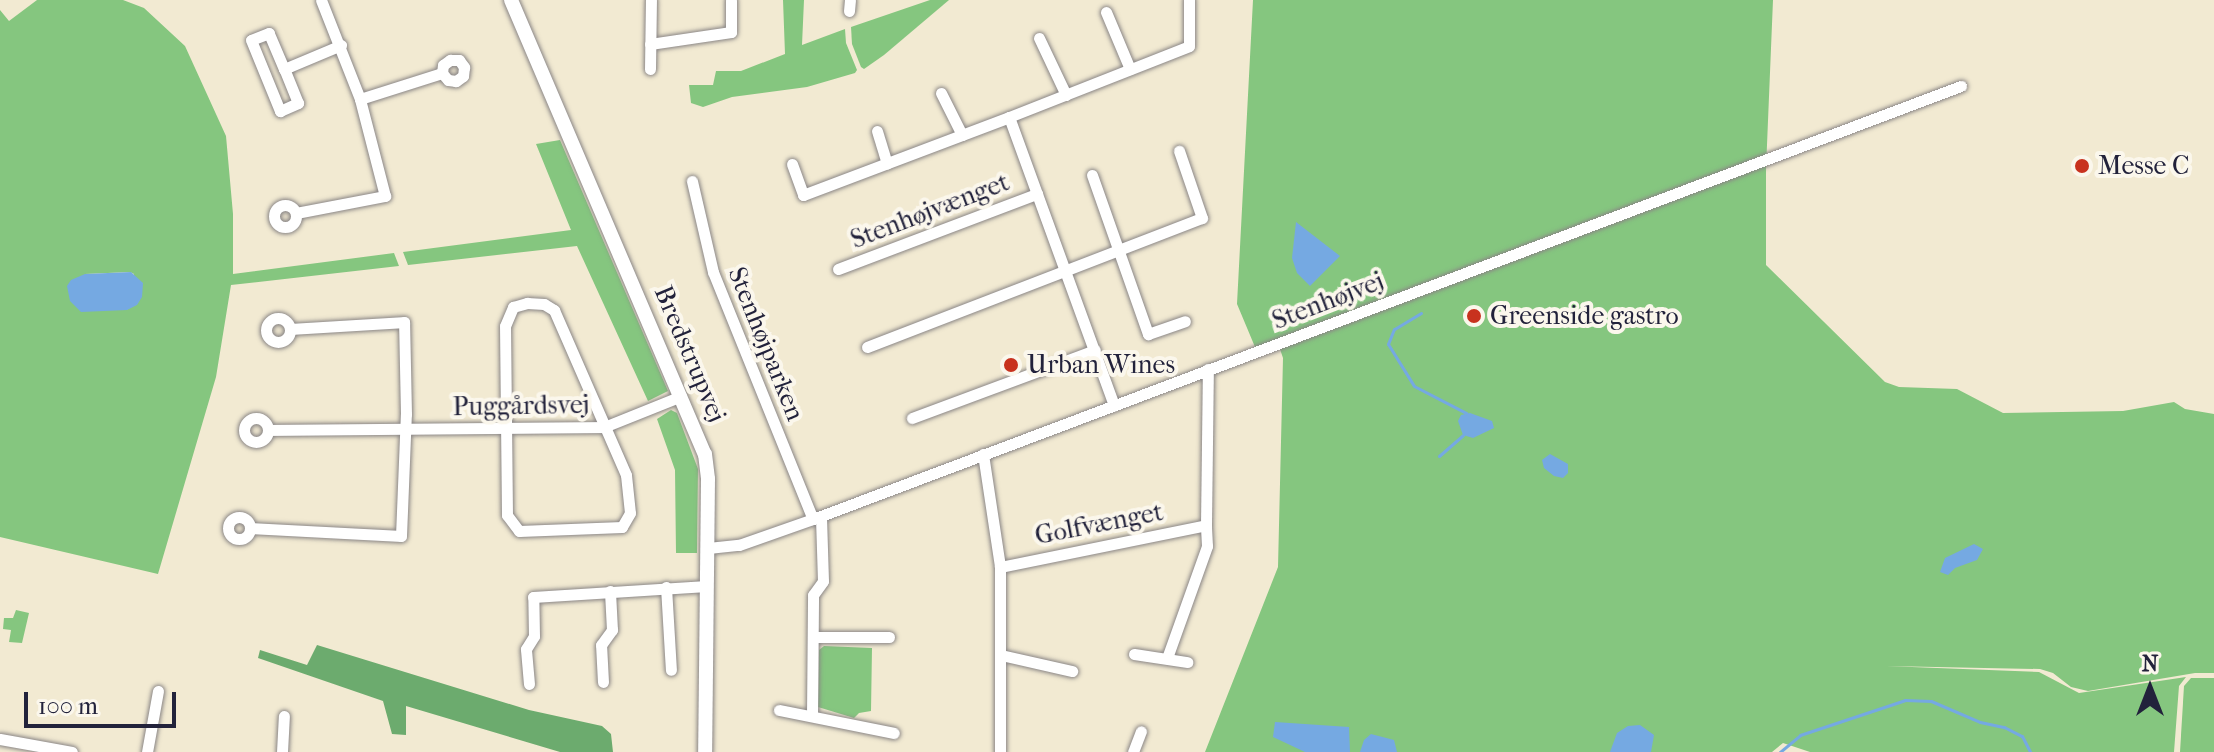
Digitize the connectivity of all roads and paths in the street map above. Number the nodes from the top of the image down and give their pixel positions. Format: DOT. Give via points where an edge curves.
graph roads {
  1 [pos="321,0"];
  2 [pos="511,0"];
  3 [pos="651,0"];
  4 [pos="731,0"];
  5 [pos="1189,0"];
  6 [pos="1106,12"];
  7 [pos="1039,38"];
  8 [pos="650,44"];
  9 [pos="341,45"];
  10 [pos="284,69"];
  11 [pos="650,69"];
  12 [pos="1130,69"];
  13 [pos="442,73"];
  14 [pos="1961,86"];
  15 [pos="941,93"];
  16 [pos="1066,95"];
  17 [pos="360,99"];
  18 [pos="1009,117"];
  19 [pos="877,131"];
  20 [pos="962,135"];
  21 [pos="1179,151"];
  22 [pos="792,164"];
  23 [pos="887,164"];
  24 [pos="1092,175"];
  25 [pos="692,181"];
  26 [pos="1037,194"];
  27 [pos="296,213"];
  28 [pos="1120,251"];
  29 [pos="838,269"];
  30 [pos="1066,273"];
  31 [pos="1185,321"];
  32 [pos="291,329"];
  33 [pos="867,347"];
  34 [pos="1095,350"];
  35 [pos="1208,369"];
  36 [pos="681,396"];
  37 [pos="1114,406"];
  38 [pos="912,418"];
  39 [pos="604,427"];
  40 [pos="506,429"];
  41 [pos="269,430"];
  42 [pos="404,430"];
  43 [pos="983,454"];
  44 [pos="817,518"];
  45 [pos="1206,525"];
  46 [pos="250,528"];
  47 [pos="708,548"];
  48 [pos="1000,567"];
  49 [pos="707,586"];
  50 [pos="666,587"];
  51 [pos="610,591"];
  52 [pos="813,637"];
  53 [pos="889,637"];
  54 [pos="1134,654"];
  55 [pos="1001,655"];
  56 [pos="1167,658"];
  57 [pos="1187,662"];
  58 [pos="671,670"];
  59 [pos="1072,671"];
  60 [pos="603,682"];
  61 [pos="529,684"];
  62 [pos="158,691"];
  63 [pos="779,710"];
  64 [pos="284,716"];
  65 [pos="812,716"];
  66 [pos="1141,731"];
  67 [pos="894,733"];
  68 [pos="0,739"];
  69 [pos="72,752"];
  70 [pos="147,752"];
  71 [pos="282,752"];
  72 [pos="705,752"];
  73 [pos="1000,752"];
  74 [pos="1133,752"];
  1 -- 9 [label="street"];
  2 -- 36 [label="street, Bredstrupvej"];
  3 -- 8 [label="street"];
  4 -- 8 [label="street" via="731,32"];
  5 -- 12 [label="street" via="1189,46"];
  6 -- 12 [label="street"];
  7 -- 16 [label="street"];
  8 -- 11 [label="street"];
  9 -- 10 [label="street"];
  9 -- 17 [label="street"];
  10 -- 10 [label="street" via="298,103 280,111 251,40 269,33"];
  12 -- 16 [label="street"];
  13 -- 17 [label="street"];
  14 -- 35 [label="street, Stenhøjvej"];
  15 -- 20 [label="street"];
  16 -- 18 [label="street"];
  17 -- 27 [label="street" via="385,196"];
  18 -- 20 [label="street"];
  18 -- 26 [label="street, Stenhøjvænget"];
  19 -- 23 [label="street"];
  20 -- 23 [label="street"];
  21 -- 28 [label="street" via="1202,218"];
  22 -- 23 [label="street" via="803,195"];
  24 -- 28 [label="street"];
  25 -- 44 [label="street, Stenhøjparken" via="713,272"];
  26 -- 29 [label="street, Stenhøjvænget"];
  26 -- 30 [label="street, Stenhøjvænget"];
  28 -- 30 [label="street"];
  28 -- 31 [label="street" via="1148,334"];
  30 -- 33 [label="street"];
  30 -- 34 [label="street, Stenhøjvænget"];
  32 -- 42 [label="street" via="404,322"];
  34 -- 37 [label="street, Stenhøjvænget"];
  34 -- 38 [label="street"];
  35 -- 37 [label="street, Stenhøjvej"];
  35 -- 45 [label="street"];
  36 -- 39 [label="street, Puggårdsvej"];
  36 -- 47 [label="street, Bredstrupvej" via="705,454"];
  37 -- 43 [label="street, Stenhøjvej"];
  39 -- 40 [label="street, Puggårdsvej"];
  39 -- 40 [label="street" via="554,310 527,303 508,313 505,326"];
  39 -- 40 [label="street" via="629,487 630,513 622,527 519,531 507,515"];
  40 -- 42 [label="street, Puggårdsvej"];
  41 -- 42 [label="street, Puggårdsvej"];
  42 -- 46 [label="street" via="401,536"];
  43 -- 44 [label="street, Stenhøjvej"];
  43 -- 48 [label="street, Golfvænget"];
  44 -- 47 [label="street, Stenhøjvej" via="739,545"];
  44 -- 52 [label="street" via="823,581 813,595"];
  45 -- 48 [label="street, Golfvænget"];
  45 -- 56 [label="street" via="1207,546"];
  47 -- 49 [label="street, Bredstrupvej"];
  48 -- 55 [label="street, Golfvænget"];
  49 -- 50 [label="street"];
  49 -- 72 [label="street, Bredstrupvej"];
  50 -- 51 [label="street"];
  50 -- 58 [label="street"];
  51 -- 60 [label="street" via="612,630 601,645"];
  51 -- 61 [label="street" via="533,597 534,636 526,649"];
  52 -- 53 [label="street"];
  52 -- 65 [label="street"];
  54 -- 56 [label="street"];
  55 -- 59 [label="street"];
  55 -- 73 [label="street, Golfvænget"];
  56 -- 57 [label="street"];
  62 -- 70 [label="street"];
  63 -- 65 [label="street"];
  64 -- 71 [label="street"];
  65 -- 67 [label="street"];
  66 -- 74 [label="street"];
  68 -- 69 [label="street"];
}
